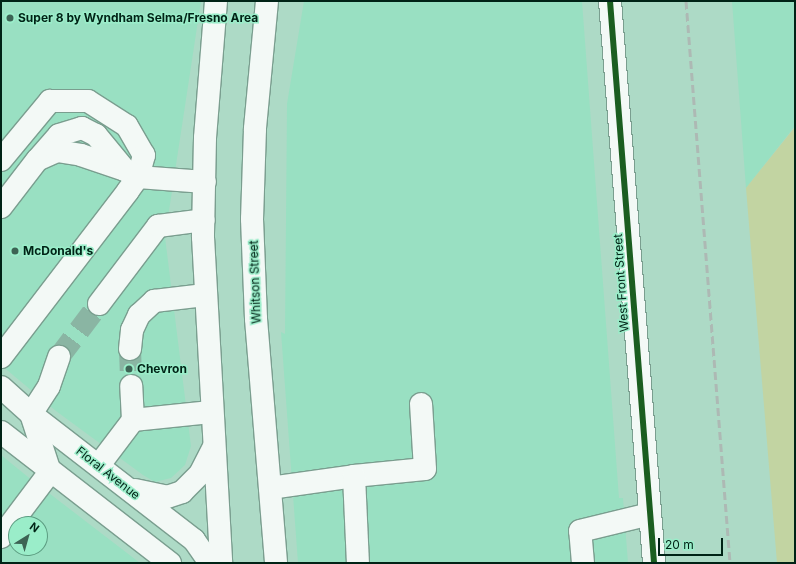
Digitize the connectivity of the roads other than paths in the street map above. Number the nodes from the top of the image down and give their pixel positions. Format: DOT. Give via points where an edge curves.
graph roads {
  1 [pos="216,1"];
  2 [pos="267,1"];
  3 [pos="610,1"];
  4 [pos="1,160"];
  5 [pos="132,174"];
  6 [pos="205,182"];
  7 [pos="1,207"];
  8 [pos="204,220"];
  9 [pos="205,295"];
  10 [pos="99,304"];
  11 [pos="130,349"];
  12 [pos="1,357"];
  13 [pos="59,357"];
  14 [pos="131,386"];
  15 [pos="1,387"];
  16 [pos="421,404"];
  17 [pos="212,412"];
  18 [pos="31,414"];
  19 [pos="133,420"];
  20 [pos="1,432"];
  21 [pos="214,445"];
  22 [pos="99,465"];
  23 [pos="50,472"];
  24 [pos="354,476"];
  25 [pos="126,487"];
  26 [pos="270,488"];
  27 [pos="650,514"];
  28 [pos="1,537"];
  29 [pos="170,563"];
  30 [pos="210,563"];
  31 [pos="221,563"];
  32 [pos="276,563"];
  33 [pos="358,563"];
  34 [pos="582,563"];
  35 [pos="654,563"];
  1 -- 6 [label="main road" via="205,138"];
  2 -- 26 [label="main road, Whitson Street" via="255,129 252,219 256,319"];
  3 -- 27 [label="main road, West Front Street"];
  4 -- 5 [label="main road" via="50,101 88,101 127,126 144,155"];
  5 -- 6 [label="main road"];
  5 -- 7 [label="main road" via="65,150 51,152 37,160"];
  5 -- 12 [label="main road"];
  6 -- 8 [label="main road"];
  8 -- 9 [label="main road"];
  8 -- 10 [label="main road" via="158,226"];
  9 -- 11 [label="main road" via="154,301 139,315 132,330"];
  9 -- 17 [label="main road"];
  13 -- 18 [label="main road" via="49,386"];
  14 -- 19 [label="main road"];
  15 -- 18 [label="main road, Floral Avenue"];
  16 -- 24 [label="main road" via="425,469"];
  17 -- 19 [label="main road"];
  17 -- 21 [label="main road"];
  18 -- 22 [label="main road, Floral Avenue"];
  18 -- 23 [label="main road"];
  19 -- 22 [label="main road"];
  20 -- 23 [label="main road"];
  21 -- 25 [label="main road" via="200,474 182,492 167,497 155,496"];
  21 -- 31 [label="main road"];
  22 -- 25 [label="main road, Floral Avenue"];
  23 -- 28 [label="main road"];
  23 -- 29 [label="main road"];
  24 -- 26 [label="main road"];
  24 -- 33 [label="main road"];
  25 -- 30 [label="main road, Floral Avenue" via="194,540"];
  26 -- 32 [label="main road, Whitson Street"];
  27 -- 34 [label="main road" via="580,531"];
  27 -- 35 [label="main road, West Front Street"];
}
